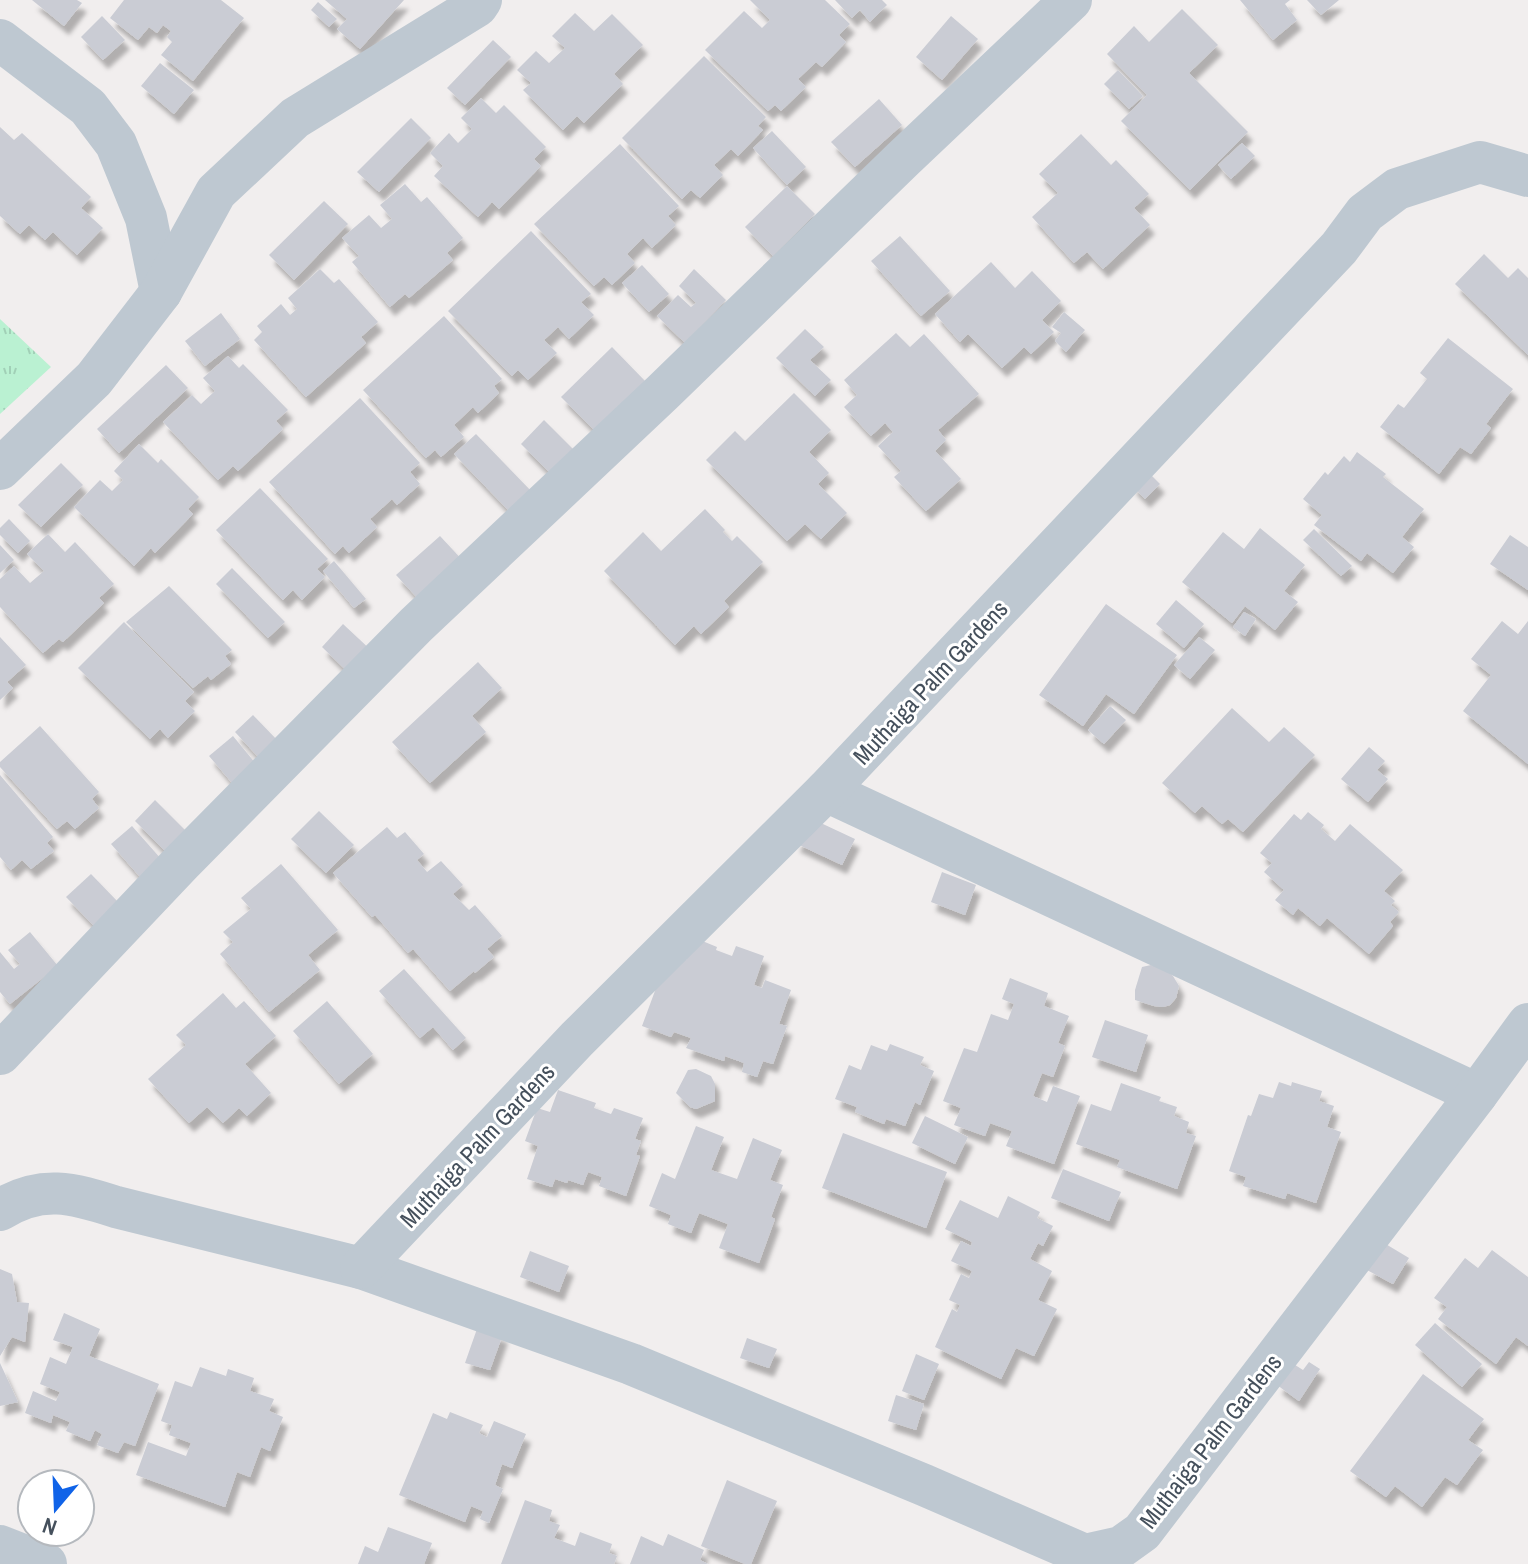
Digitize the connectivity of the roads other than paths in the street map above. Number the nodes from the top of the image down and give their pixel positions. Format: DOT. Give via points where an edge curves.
graph roads {
  1 [pos="481,0"];
  2 [pos="1071,0"];
  3 [pos="2,46"];
  4 [pos="1528,176"];
  5 [pos="161,292"];
  6 [pos="0,469"];
  7 [pos="826,791"];
  8 [pos="1528,1024"];
  9 [pos="0,1054"];
  10 [pos="1477,1094"];
  11 [pos="0,1210"];
  12 [pos="361,1268"];
  13 [pos="0,1546"];
  14 [pos="1113,1558"];
  15 [pos="46,1564"];
  1 -- 5 [label="street" via="295,118 216,192"];
  2 -- 9 [label="street" via="416,625"];
  3 -- 5 [label="street" via="88,107 116,144 146,218"];
  4 -- 7 [label="street, Muthaiga Palm Gardens" via="1480,162 1397,189 1365,213 1339,248"];
  5 -- 6 [label="street" via="94,379"];
  7 -- 10 [label="street"];
  7 -- 12 [label="street, Muthaiga Palm Gardens" via="577,1039"];
  8 -- 10 [label="street, Muthaiga Palm Gardens"];
  10 -- 14 [label="street, Muthaiga Palm Gardens" via="1142,1532"];
  11 -- 12 [label="street, Muthaiga Palm Gardens" via="41,1193 76,1194"];
  12 -- 14 [label="street, Muthaiga Palm Gardens" via="631,1364 1085,1555"];
  13 -- 15 [label="street"];
}
